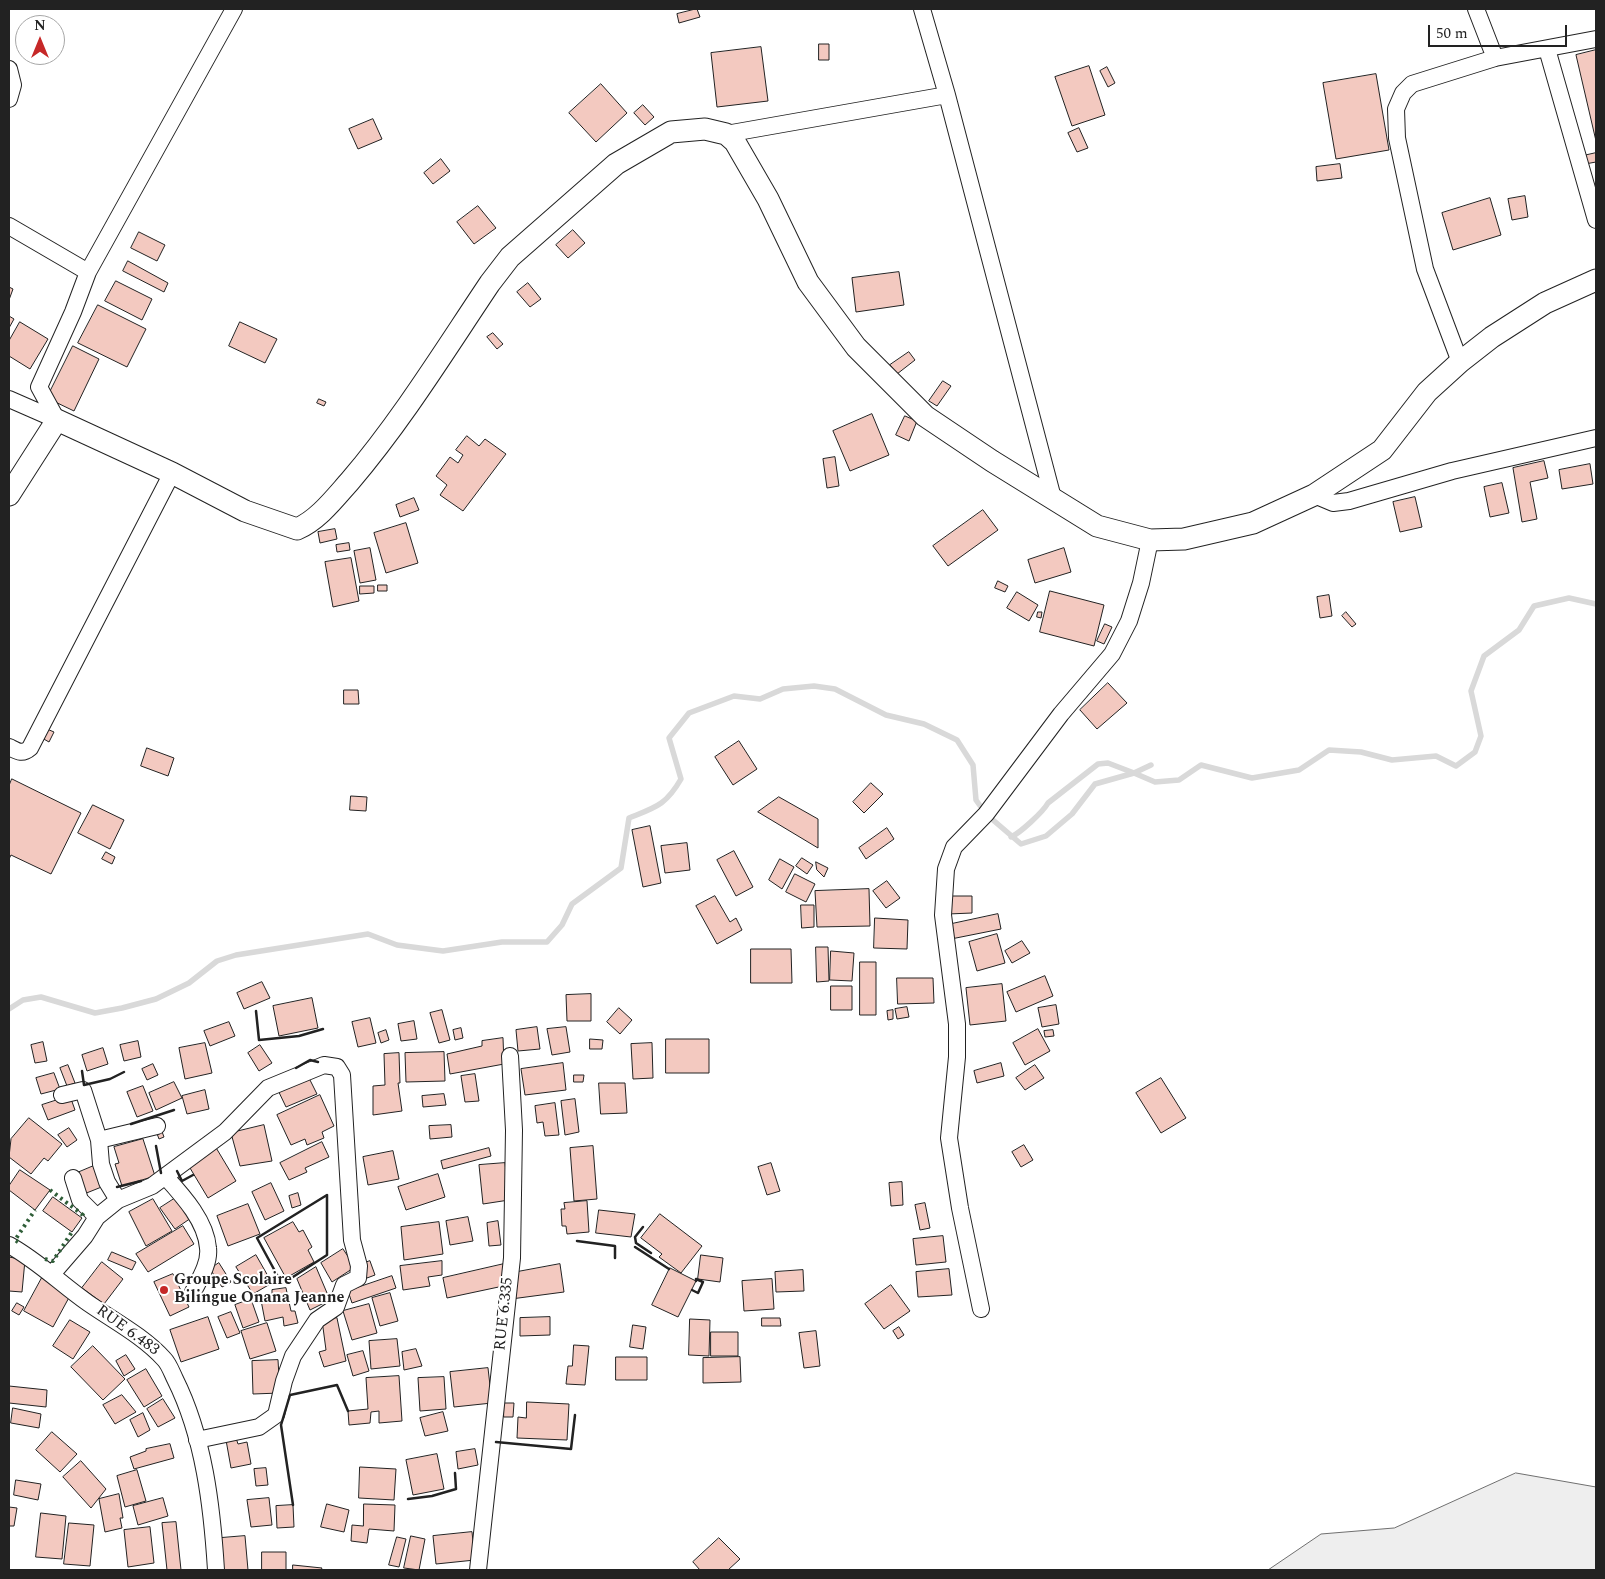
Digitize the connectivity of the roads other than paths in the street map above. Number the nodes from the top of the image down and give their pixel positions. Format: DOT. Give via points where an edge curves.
graph roads {
  1 [pos="234,9"];
  2 [pos="922,9"];
  3 [pos="1476,9"];
  4 [pos="1596,39"];
  5 [pos="1547,49"];
  6 [pos="1495,58"];
  7 [pos="9,69"];
  8 [pos="947,95"];
  9 [pos="9,99"];
  10 [pos="726,134"];
  11 [pos="1596,220"];
  12 [pos="9,226"];
  13 [pos="88,272"];
  14 [pos="1596,280"];
  15 [pos="1460,362"];
  16 [pos="9,399"];
  17 [pos="56,420"];
  18 [pos="1596,438"];
  19 [pos="172,473"];
  20 [pos="9,495"];
  21 [pos="1314,495"];
  22 [pos="1053,498"];
  23 [pos="1150,540"];
  24 [pos="9,746"];
  25 [pos="510,1056"];
  26 [pos="62,1095"];
  27 [pos="157,1126"];
  28 [pos="99,1140"];
  29 [pos="165,1176"];
  30 [pos="72,1178"];
  31 [pos="118,1200"];
  32 [pos="97,1217"];
  33 [pos="9,1245"];
  34 [pos="53,1273"];
  35 [pos="193,1292"];
  36 [pos="981,1309"];
  37 [pos="197,1440"];
  38 [pos="216,1570"];
  39 [pos="478,1570"];
  1 -- 13 [label="street"];
  2 -- 8 [label="street"];
  3 -- 6 [label="street"];
  4 -- 5 [label="street"];
  5 -- 6 [label="street"];
  5 -- 11 [label="street"];
  6 -- 15 [label="street" via="1412,84 1396,108 1397,138 1425,269"];
  7 -- 9 [label="street" via="13,86"];
  8 -- 10 [label="street"];
  8 -- 22 [label="street"];
  10 -- 19 [label="street" via="705,129 671,132 616,164 510,258 371,456 334,500 308,524 296,529 245,511"];
  10 -- 22 [label="street" via="735,142 768,199 808,282 856,348 925,416"];
  12 -- 13 [label="street"];
  13 -- 17 [label="street" via="39,387"];
  14 -- 15 [label="street" via="1545,303"];
  15 -- 21 [label="street" via="1428,392 1382,450"];
  16 -- 17 [label="street"];
  17 -- 19 [label="street"];
  17 -- 20 [label="street"];
  18 -- 21 [label="street" via="1452,471 1348,501 1333,503"];
  19 -- 24 [label="street" via="30,748 19,752"];
  21 -- 23 [label="street" via="1244,525 1184,540"];
  22 -- 23 [label="street" via="1097,526"];
  23 -- 36 [label="street" via="1129,621 1112,654 1061,714 986,814 954,847 946,869 942,915 957,1024 949,1138"];
  25 -- 39 [label="street, RUE 6.335" via="514,1130 512,1258"];
  26 -- 28 [label="street" via="83,1090"];
  27 -- 28 [label="street"];
  28 -- 31 [label="street" via="101,1164"];
  29 -- 31 [label="street" via="152,1186"];
  29 -- 35 [label="street" via="192,1208 204,1231 208,1248 206,1262"];
  29 -- 37 [label="street" via="225,1132 268,1088 324,1065 337,1068 342,1075 352,1240 359,1266 358,1278 344,1285 336,1307 317,1320 293,1356 276,1415 259,1427"];
  30 -- 32 [label="street" via="80,1200"];
  31 -- 32 [label="street"];
  32 -- 34 [label="street"];
  33 -- 34 [label="street, RUE 6.483"];
  34 -- 37 [label="street, RUE 6.483" via="166,1360 188,1406"];
  37 -- 38 [label="street, RUE 6.483" via="211,1513"];
}
